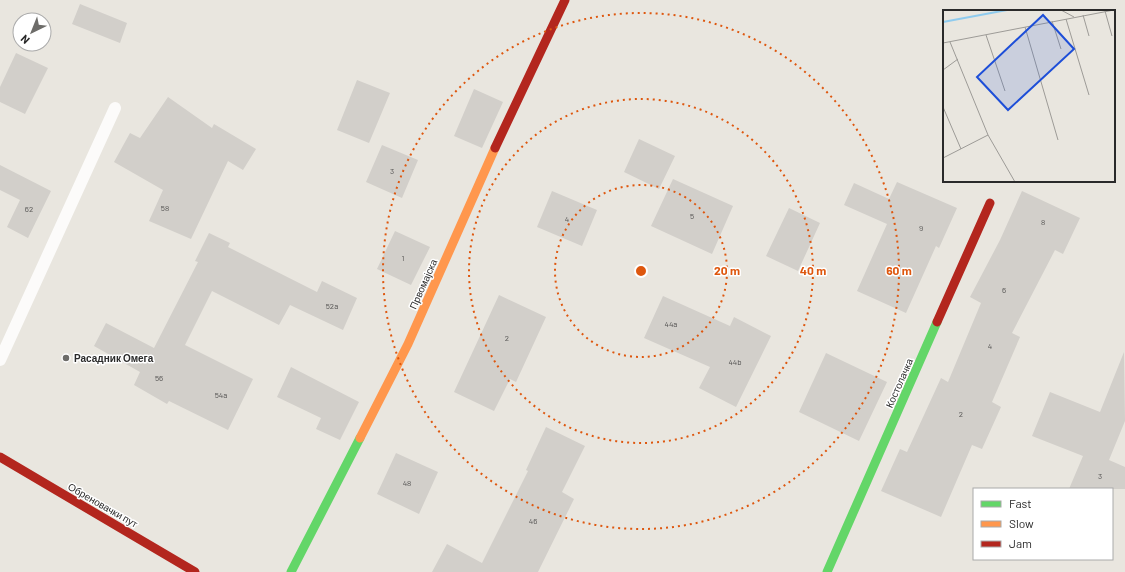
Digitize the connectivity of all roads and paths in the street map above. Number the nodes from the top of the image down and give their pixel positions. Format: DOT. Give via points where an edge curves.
graph roads {
  1 [pos="565,0"];
  2 [pos="115,108"];
  3 [pos="990,203"];
  4 [pos="0,360"];
  5 [pos="0,457"];
  6 [pos="195,572"];
  7 [pos="291,572"];
  8 [pos="827,572"];
  1 -- 7 [label="street, Првомајска" via="408,344"];
  2 -- 4 [label="lane"];
  3 -- 8 [label="street, Костолачка"];
  5 -- 6 [label="street, Обреновачки пут"];
}
